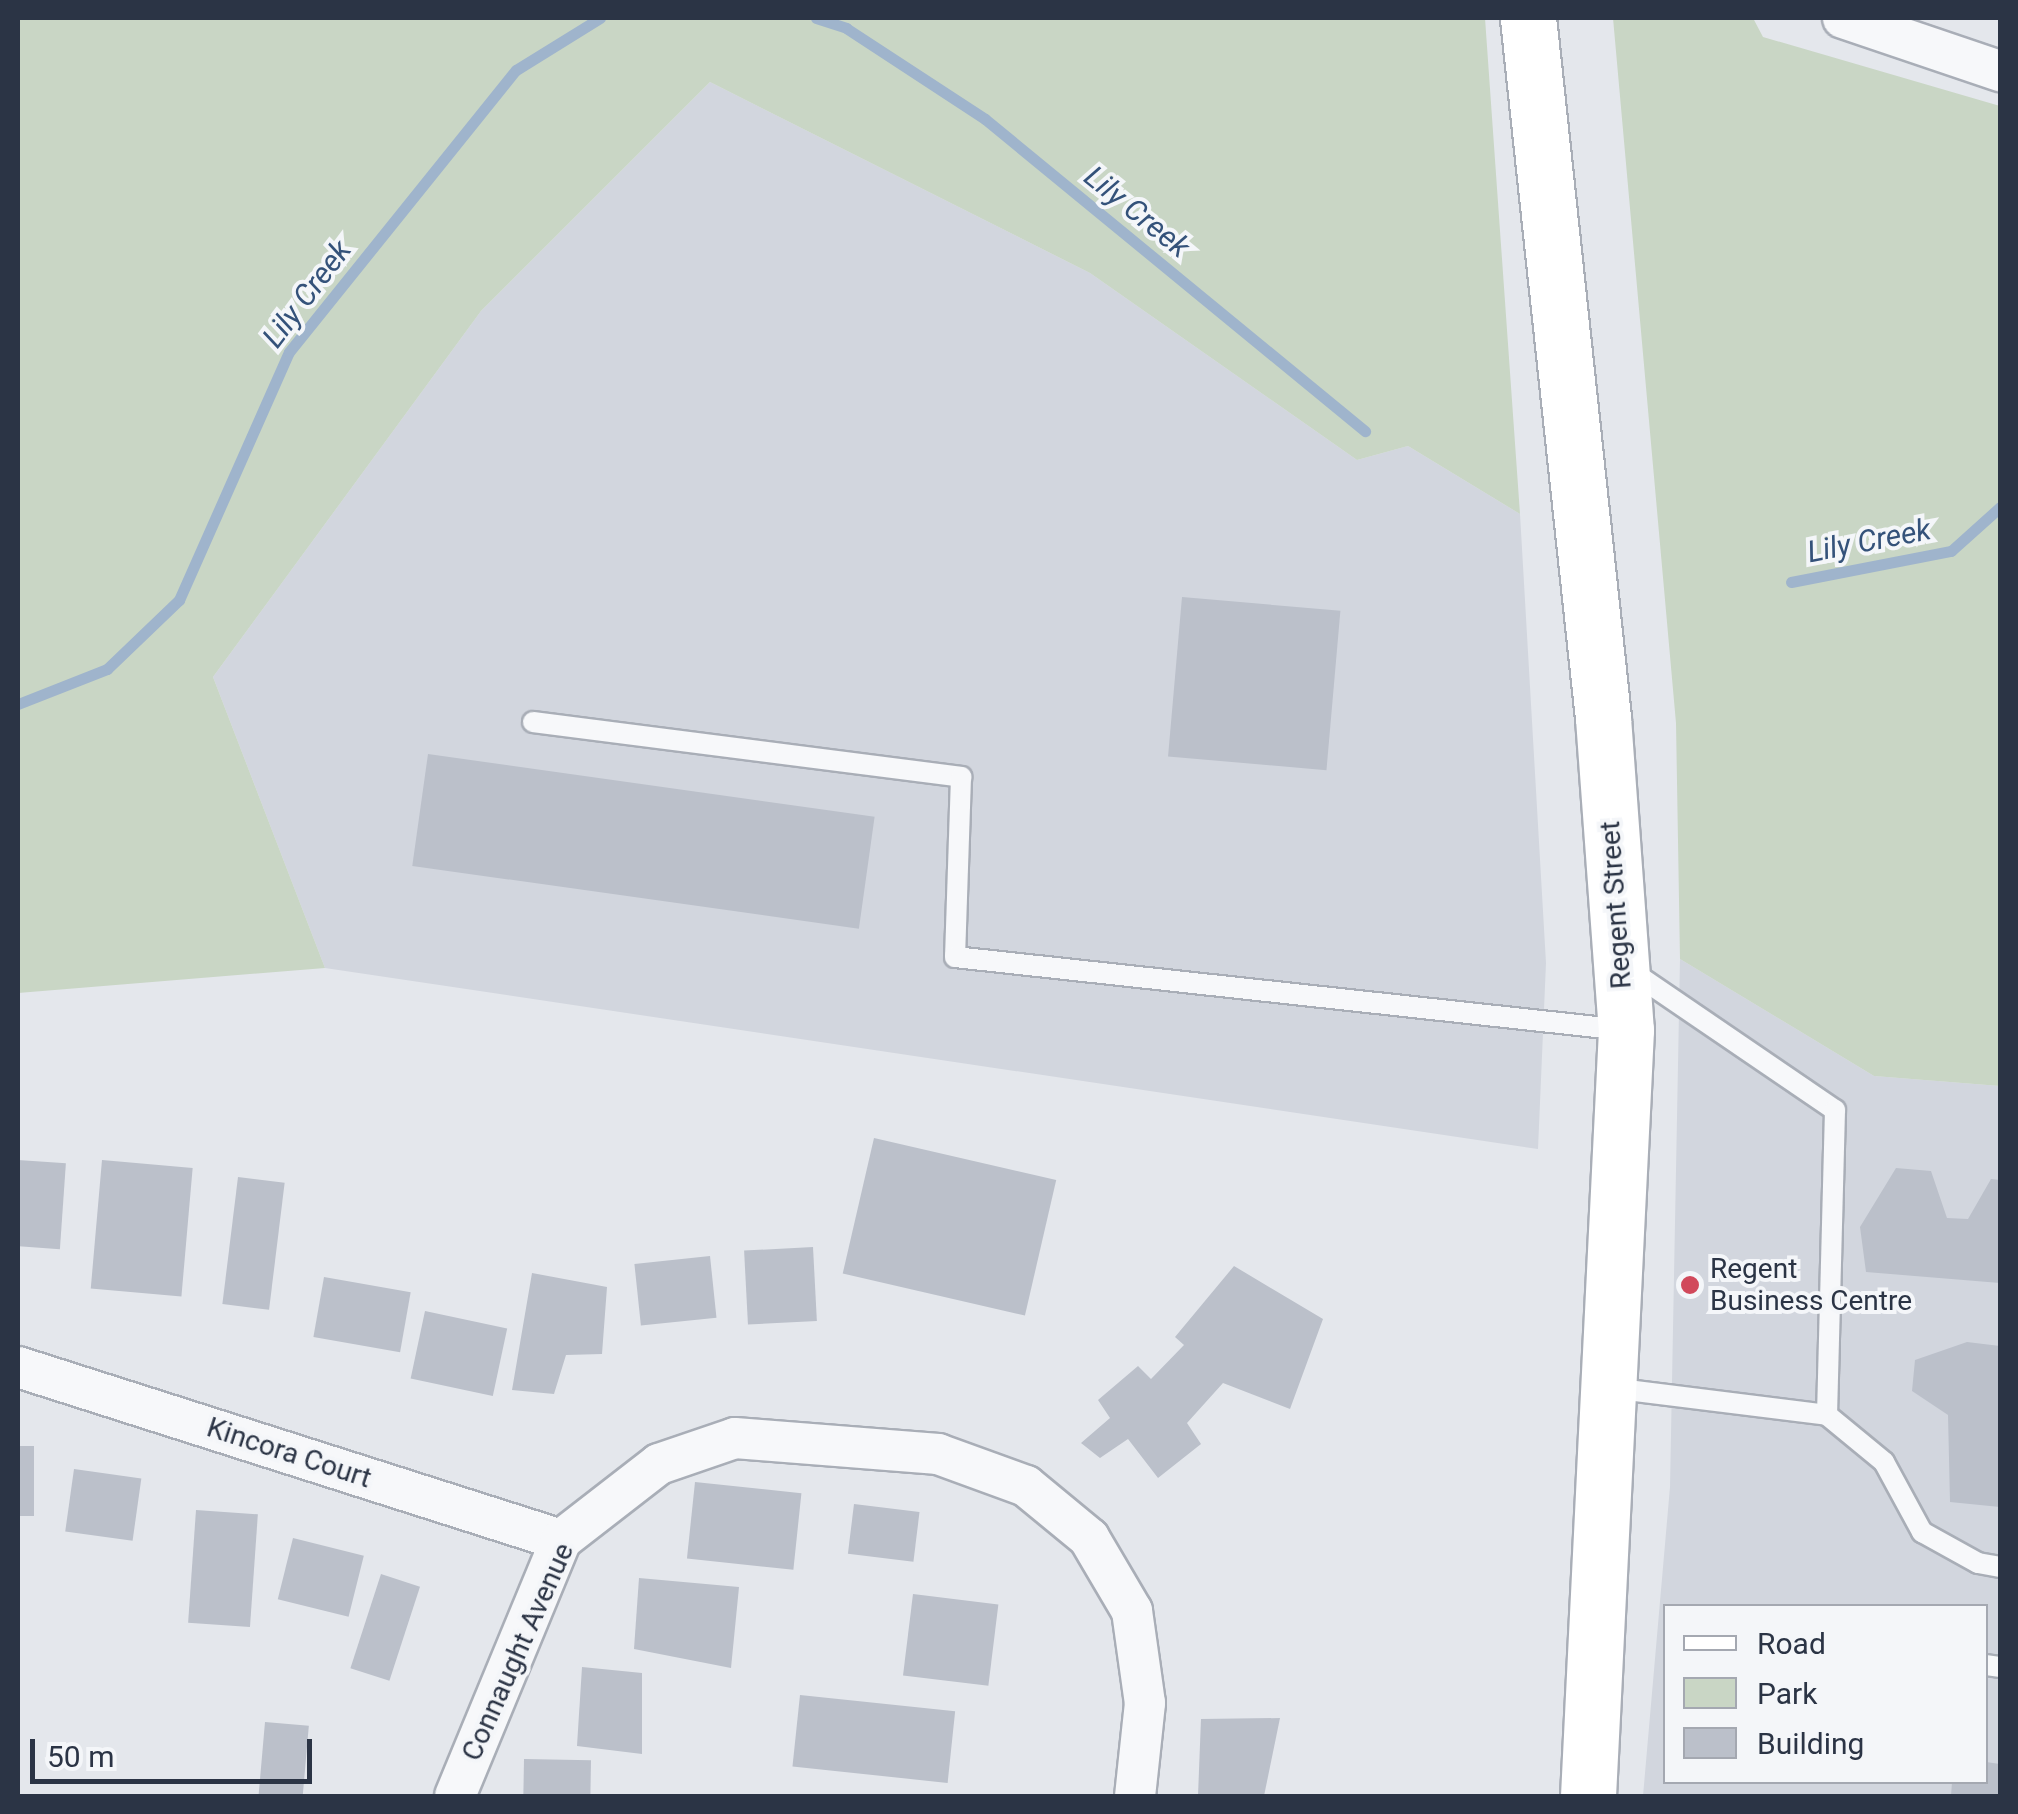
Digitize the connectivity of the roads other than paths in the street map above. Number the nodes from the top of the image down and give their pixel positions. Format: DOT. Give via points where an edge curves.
graph roads {
  1 [pos="1528,18"];
  2 [pos="1843,18"];
  3 [pos="2000,71"];
  4 [pos="532,722"];
  5 [pos="1620,964"];
  6 [pos="1626,1030"];
  7 [pos="18,1367"];
  8 [pos="1605,1387"];
  9 [pos="1827,1416"];
  10 [pos="561,1540"];
  11 [pos="2000,1566"];
  12 [pos="455,1796"];
  13 [pos="1135,1796"];
  14 [pos="1588,1796"];
  1 -- 5 [label="main road, Regent Street" via="1602,718"];
  2 -- 3 [label="street"];
  4 -- 6 [label="lane" via="961,777 955,957"];
  5 -- 6 [label="main road, Regent Street"];
  5 -- 9 [label="lane" via="1836,1110"];
  6 -- 8 [label="main road, Regent Street"];
  7 -- 10 [label="street, Kincora Court"];
  8 -- 9 [label="lane"];
  8 -- 14 [label="main road, Regent Street"];
  9 -- 11 [label="lane" via="1884,1462 1922,1532 1978,1563"];
  10 -- 12 [label="street, Connaught Avenue"];
  10 -- 13 [label="street, Connaught Avenue" via="659,1464 735,1438 938,1454 1026,1486 1089,1538 1132,1611 1145,1703"];
}
